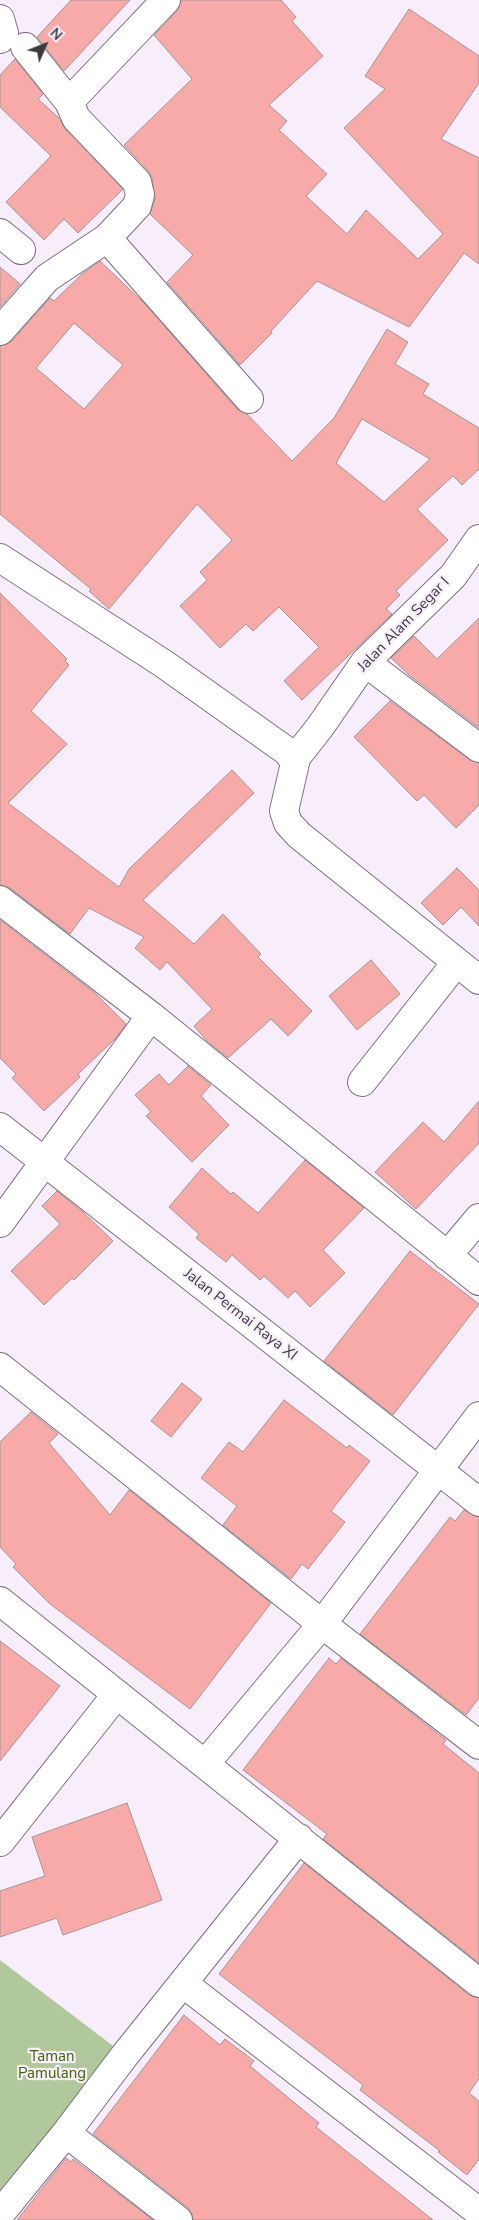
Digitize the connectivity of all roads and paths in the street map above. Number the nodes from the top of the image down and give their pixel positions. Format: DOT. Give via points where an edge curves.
graph roads {
  1 [pos="166,0"];
  2 [pos="0,19"];
  3 [pos="13,43"];
  4 [pos="69,102"];
  5 [pos="0,233"];
  6 [pos="107,238"];
  7 [pos="21,250"];
  8 [pos="0,331"];
  9 [pos="249,400"];
  10 [pos="479,539"];
  11 [pos="0,558"];
  12 [pos="365,662"];
  13 [pos="479,748"];
  14 [pos="294,760"];
  15 [pos="0,900"];
  16 [pos="456,963"];
  17 [pos="479,980"];
  18 [pos="151,1016"];
  19 [pos="362,1082"];
  20 [pos="0,1127"];
  21 [pos="45,1163"];
  22 [pos="479,1218"];
  23 [pos="0,1223"];
  24 [pos="447,1256"];
  25 [pos="479,1281"];
  26 [pos="0,1367"];
  27 [pos="479,1416"];
  28 [pos="438,1470"];
  29 [pos="479,1502"];
  30 [pos="0,1602"];
  31 [pos="322,1624"];
  32 [pos="117,1694"];
  33 [pos="479,1745"];
  34 [pos="206,1764"];
  35 [pos="299,1838"];
  36 [pos="1,1840"];
  37 [pos="479,1983"];
  38 [pos="184,1984"];
  39 [pos="66,2133"];
  40 [pos="479,2212"];
  41 [pos="0,2214"];
  42 [pos="178,2220"];
  1 -- 4 [label="street"];
  2 -- 3 [label="street" via="4,33"];
  3 -- 4 [label="street"];
  4 -- 6 [label="street" via="76,118 137,182 140,194 137,206"];
  5 -- 7 [label="street"];
  6 -- 8 [label="street" via="47,278"];
  6 -- 9 [label="street"];
  10 -- 12 [label="street, Jalan Alam Segar I" via="452,576"];
  11 -- 14 [label="street" via="187,680 288,752"];
  12 -- 13 [label="street"];
  12 -- 14 [label="street, Jalan Alam Segar I"];
  14 -- 16 [label="street" via="284,811 288,823"];
  15 -- 18 [label="street"];
  16 -- 17 [label="street"];
  16 -- 19 [label="street"];
  18 -- 21 [label="street"];
  18 -- 24 [label="street"];
  20 -- 21 [label="street, Jalan Permai Raya XI"];
  21 -- 23 [label="street"];
  21 -- 28 [label="street, Jalan Permai Raya XI"];
  22 -- 24 [label="street"];
  24 -- 25 [label="street"];
  26 -- 31 [label="street"];
  27 -- 28 [label="street"];
  28 -- 29 [label="street, Jalan Permai Raya XI"];
  28 -- 31 [label="street"];
  30 -- 32 [label="street"];
  31 -- 33 [label="street"];
  31 -- 34 [label="street"];
  32 -- 34 [label="street"];
  32 -- 36 [label="street"];
  34 -- 35 [label="street"];
  35 -- 37 [label="street"];
  35 -- 38 [label="street"];
  38 -- 39 [label="street"];
  38 -- 40 [label="street"];
  39 -- 41 [label="street"];
  39 -- 42 [label="street"];
}
